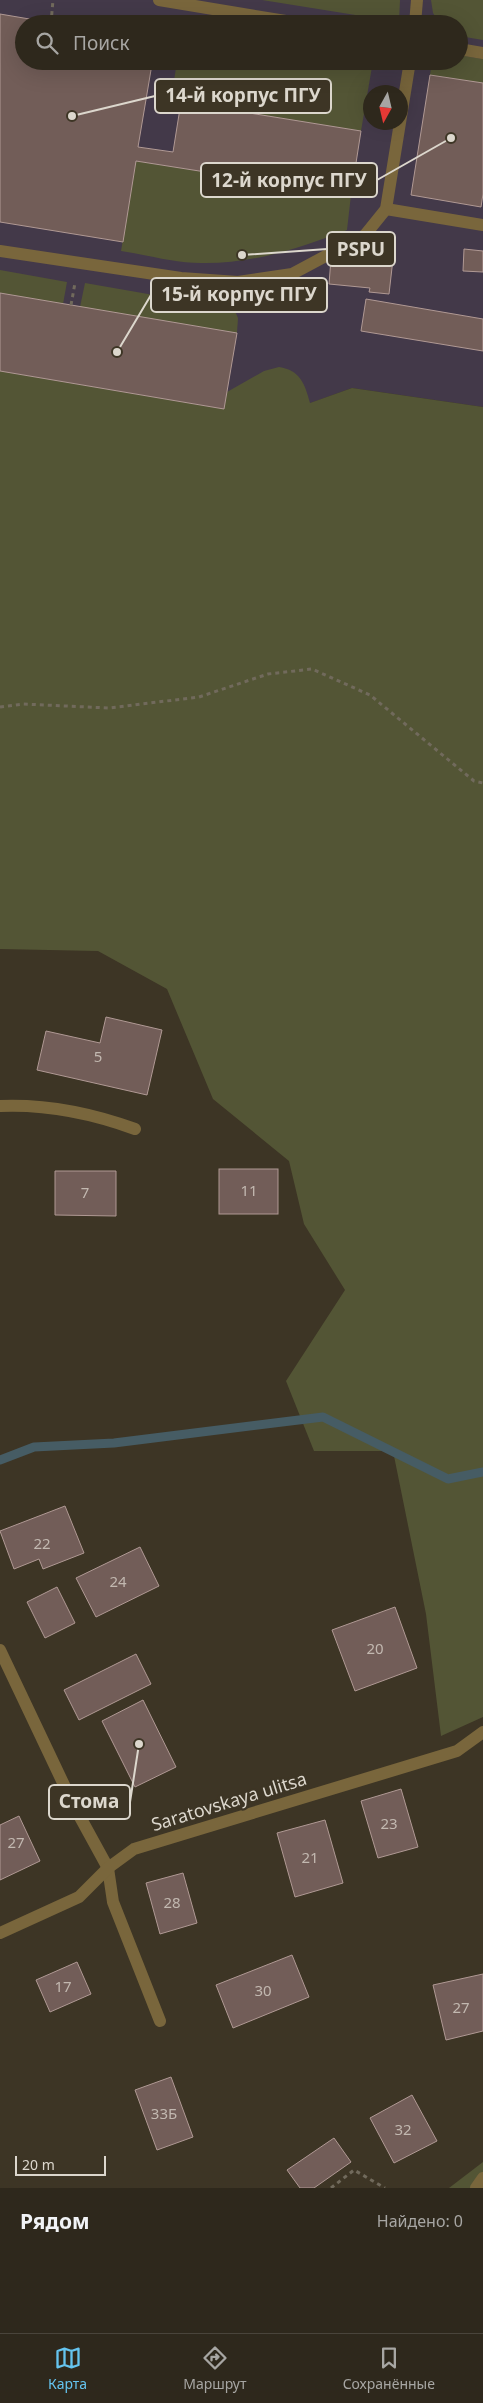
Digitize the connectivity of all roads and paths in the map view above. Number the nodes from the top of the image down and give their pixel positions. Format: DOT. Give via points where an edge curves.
graph roads {
  1 [pos="53,0"];
  2 [pos="159,0"];
  3 [pos="416,0"];
  4 [pos="52,15"];
  5 [pos="250,15"];
  6 [pos="415,15"];
  7 [pos="468,50"];
  8 [pos="483,53"];
  9 [pos="409,70"];
  10 [pos="386,209"];
  11 [pos="483,225"];
  12 [pos="0,250"];
  13 [pos="0,707"];
  14 [pos="483,783"];
  15 [pos="0,1106"];
  16 [pos="135,1129"];
  17 [pos="0,1650"];
  18 [pos="483,1732"];
  19 [pos="108,1868"];
  20 [pos="0,1933"];
  21 [pos="160,2021"];
  22 [pos="483,2178"];
  23 [pos="331,2188"];
  24 [pos="385,2188"];
  25 [pos="476,2188"];
  1 -- 4 [label="path"];
  2 -- 5 [label="street"];
  3 -- 6 [label="street"];
  7 -- 8 [label="street"];
  9 -- 10 [label="street"];
  10 -- 11 [label="street"];
  10 -- 12 [label="street" via="365,235 292,274 238,282 181,278"];
  13 -- 14 [label="path" via="23,704 109,708 199,697 268,674 312,669 370,695 474,781"];
  15 -- 16 [label="street" via="31,1105 99,1116"];
  17 -- 19 [label="street" via="74,1806"];
  18 -- 19 [label="street, Saratovskaya ulitsa" via="457,1751 134,1849"];
  19 -- 20 [label="street, Saratovskaya ulitsa" via="79,1897"];
  19 -- 21 [label="street" via="113,1902"];
  22 -- 25 [label="street"];
  23 -- 24 [label="path" via="354,2170"];
}
